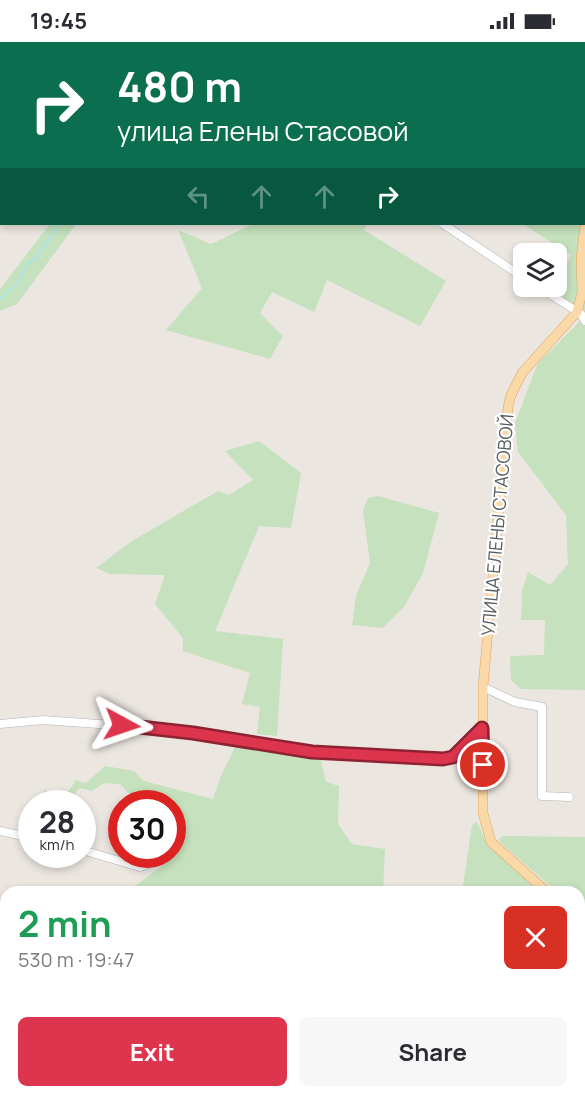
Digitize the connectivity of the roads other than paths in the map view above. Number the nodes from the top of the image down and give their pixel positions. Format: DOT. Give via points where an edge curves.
graph roads {
  1 [pos="444,225"];
  2 [pos="585,225"];
  3 [pos="513,271"];
  4 [pos="554,297"];
  5 [pos="577,312"];
  6 [pos="585,321"];
  7 [pos="483,687"];
  8 [pos="0,724"];
  9 [pos="482,728"];
  10 [pos="568,797"];
  11 [pos="0,831"];
  12 [pos="18,835"];
  13 [pos="540,886"];
  1 -- 3 [label="street"];
  2 -- 5 [label="main road" via="582,293"];
  4 -- 5 [label="street"];
  5 -- 6 [label="street"];
  5 -- 7 [label="main road, УЛИЦА ЕЛЕНЫ СТАСОВОЙ" via="533,359 511,395"];
  7 -- 9 [label="main road, УЛИЦА ЕЛЕНЫ СТАСОВОЙ"];
  7 -- 10 [label="street" via="515,702 542,707 542,796"];
  8 -- 9 [label="street" via="43,720 140,727 312,752 443,759 453,757"];
  9 -- 13 [label="main road, УЛИЦА ЕЛЕНЫ СТАСОВОЙ" via="483,813 491,842"];
  11 -- 12 [label="street"];
}
